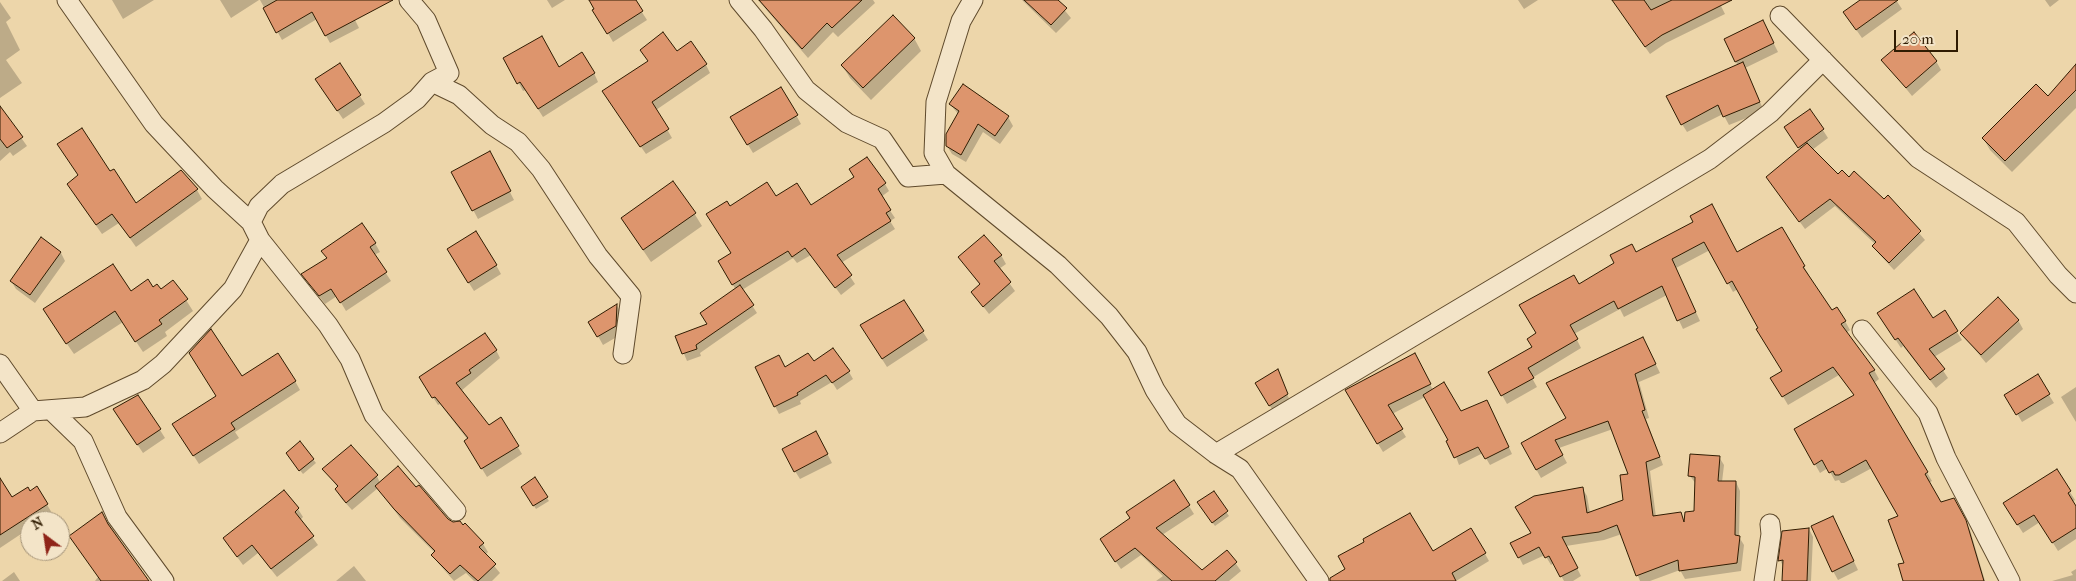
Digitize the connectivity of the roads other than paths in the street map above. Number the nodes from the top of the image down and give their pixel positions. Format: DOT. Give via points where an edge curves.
graph roads {
  1 [pos="67,0"];
  2 [pos="409,0"];
  3 [pos="739,0"];
  4 [pos="973,0"];
  5 [pos="1780,16"];
  6 [pos="1824,60"];
  7 [pos="432,82"];
  8 [pos="934,152"];
  9 [pos="946,174"];
  10 [pos="908,177"];
  11 [pos="251,222"];
  12 [pos="260,240"];
  13 [pos="2076,293"];
  14 [pos="1862,330"];
  15 [pos="623,354"];
  16 [pos="0,364"];
  17 [pos="85,407"];
  18 [pos="51,410"];
  19 [pos="33,412"];
  20 [pos="0,433"];
  21 [pos="83,441"];
  22 [pos="1216,454"];
  23 [pos="456,511"];
  24 [pos="1770,524"];
  25 [pos="164,581"];
  26 [pos="1319,581"];
  27 [pos="1764,581"];
  28 [pos="2010,581"];
  1 -- 11 [label="street" via="154,124"];
  2 -- 7 [label="street" via="426,20 449,73"];
  3 -- 10 [label="street" via="806,90 846,123 882,139"];
  4 -- 8 [label="street" via="961,21 936,102"];
  5 -- 6 [label="street"];
  6 -- 13 [label="street" via="1918,158 2016,222"];
  6 -- 22 [label="street" via="1770,113 1710,159"];
  7 -- 11 [label="street" via="417,99 384,123 282,184 259,206"];
  7 -- 15 [label="street" via="459,95 518,142 598,256 631,296"];
  8 -- 9 [label="street"];
  8 -- 10 [label="street"];
  9 -- 10 [label="street"];
  9 -- 22 [label="street" via="1058,265 1109,316 1137,352 1155,390 1177,424"];
  11 -- 12 [label="street"];
  12 -- 17 [label="street" via="233,289 163,364 143,380"];
  12 -- 23 [label="street" via="328,325 350,359 374,415"];
  14 -- 28 [label="street" via="1928,413 1946,458"];
  16 -- 19 [label="street"];
  17 -- 18 [label="street"];
  17 -- 21 [label="street"];
  18 -- 19 [label="street"];
  18 -- 21 [label="street"];
  19 -- 20 [label="street"];
  21 -- 25 [label="street" via="117,517"];
  22 -- 26 [label="street" via="1240,469"];
  24 -- 27 [label="street"];
}
